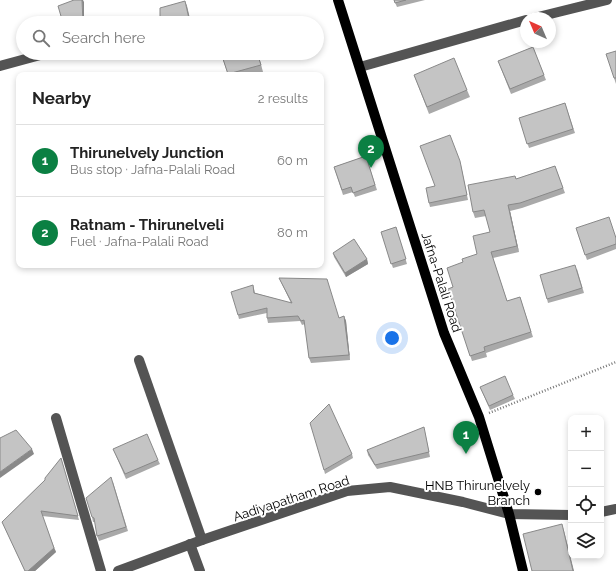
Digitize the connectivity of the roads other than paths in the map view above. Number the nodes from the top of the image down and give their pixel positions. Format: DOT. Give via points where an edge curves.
graph roads {
  1 [pos="338,0"];
  2 [pos="607,0"];
  3 [pos="556,13"];
  4 [pos="520,22"];
  5 [pos="22,60"];
  6 [pos="0,66"];
  7 [pos="360,67"];
  8 [pos="139,360"];
  9 [pos="56,418"];
  10 [pos="616,509"];
  11 [pos="604,511"];
  12 [pos="509,514"];
  13 [pos="568,516"];
  14 [pos="202,540"];
  15 [pos="190,544"];
  16 [pos="101,571"];
  17 [pos="118,571"];
  18 [pos="200,571"];
  19 [pos="522,571"];
  1 -- 7 [label="main road, Jafna-Palali Road"];
  2 -- 3 [label="street"];
  4 -- 7 [label="street"];
  5 -- 6 [label="street"];
  7 -- 12 [label="main road, Jafna-Palali Road" via="444,333 479,417"];
  8 -- 14 [label="street"];
  9 -- 16 [label="street"];
  10 -- 11 [label="street"];
  12 -- 13 [label="street, Aadiyapatham Road"];
  12 -- 14 [label="street, Aadiyapatham Road" via="390,487 347,491"];
  12 -- 19 [label="main road, Jafna-Palali Road"];
  14 -- 15 [label="street, Aadiyapatham Road"];
  15 -- 17 [label="street, Aadiyapatham Road"];
  15 -- 18 [label="street"];
}
